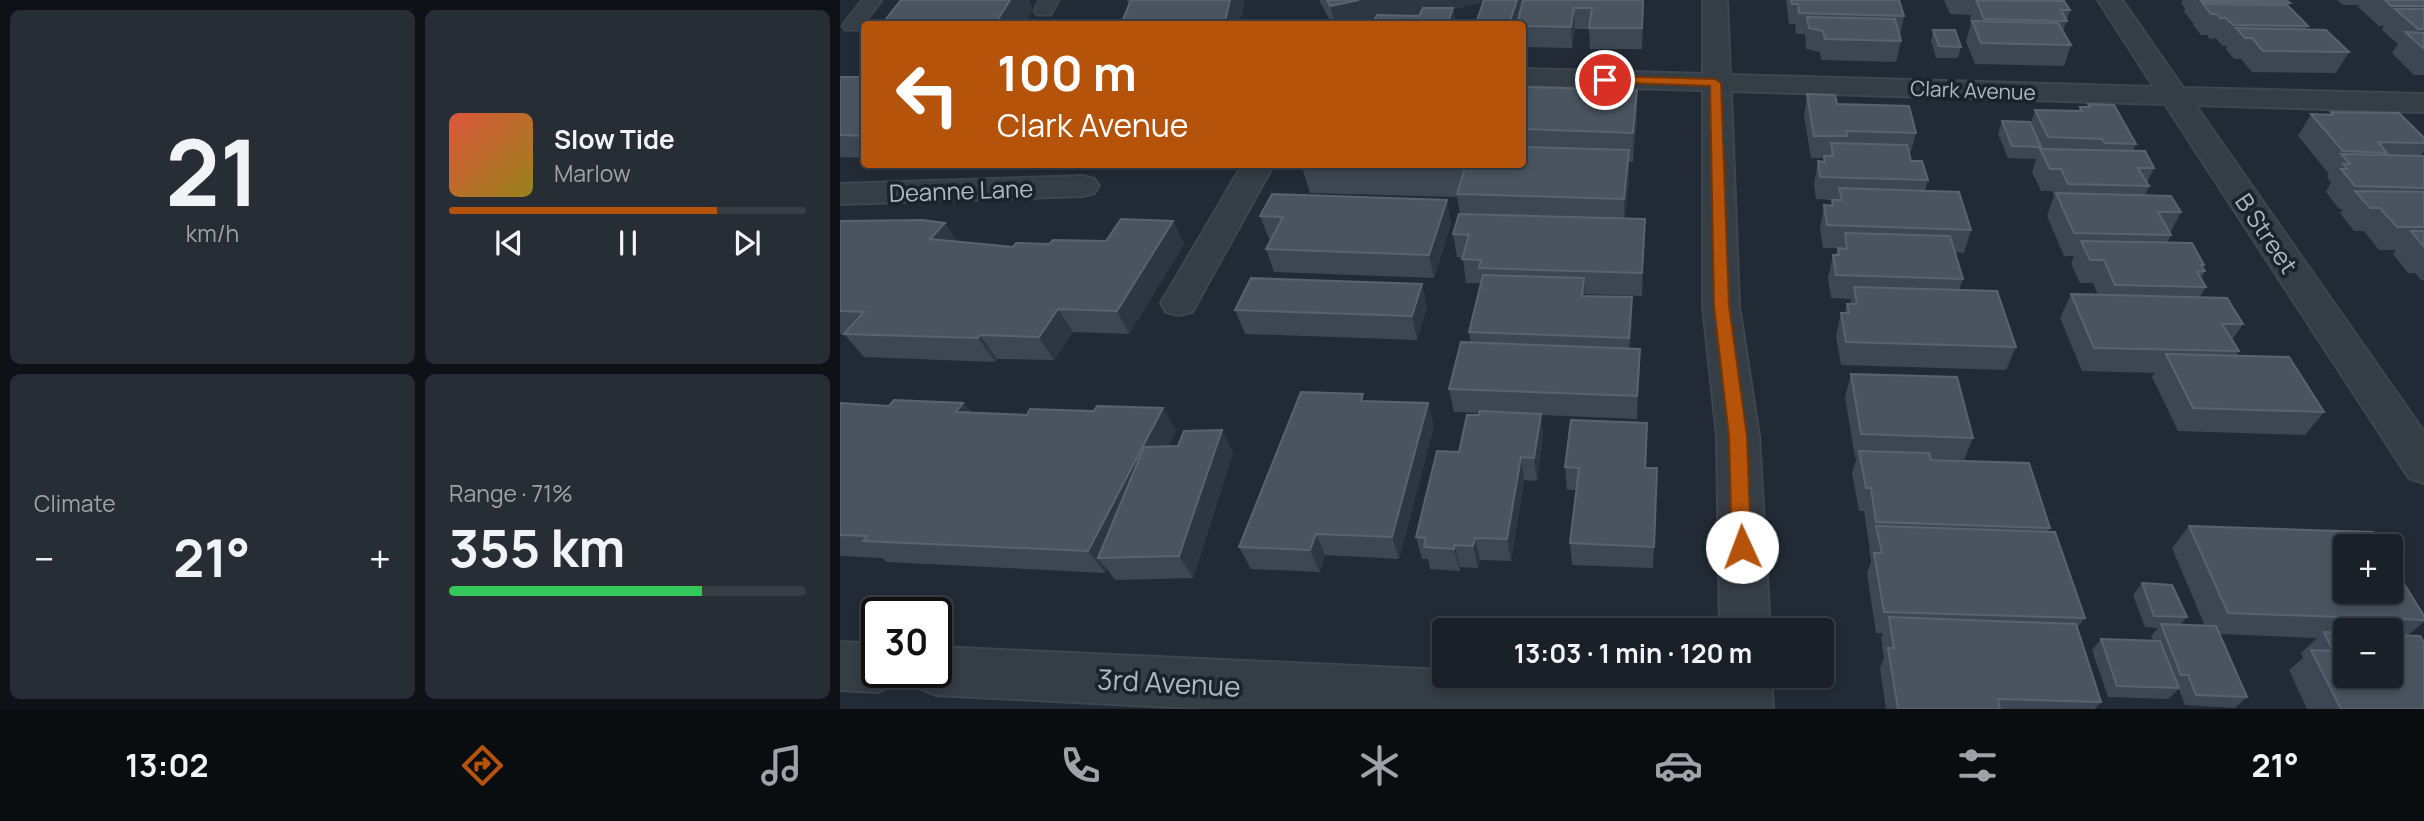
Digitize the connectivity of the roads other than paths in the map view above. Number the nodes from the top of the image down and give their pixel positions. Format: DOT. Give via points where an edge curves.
graph roads {
  1 [pos="872,0"];
  2 [pos="1715,0"];
  3 [pos="2110,0"];
  4 [pos="852,26"];
  5 [pos="1526,78"];
  6 [pos="1715,83"];
  7 [pos="2174,96"];
  8 [pos="2424,103"];
  9 [pos="1257,168"];
  10 [pos="1083,186"];
  11 [pos="840,194"];
  12 [pos="1179,303"];
  13 [pos="2424,466"];
  14 [pos="1745,618"];
  15 [pos="840,666"];
  16 [pos="861,667"];
  17 [pos="952,672"];
  18 [pos="1746,688"];
  19 [pos="1737,709"];
  20 [pos="1747,709"];
  1 -- 4 [label="lane"];
  2 -- 6 [label="street"];
  3 -- 7 [label="street, B Street"];
  5 -- 6 [label="street, Clark Avenue"];
  6 -- 7 [label="street, Clark Avenue"];
  6 -- 14 [label="street" via="1721,306 1738,436"];
  7 -- 8 [label="street, Clark Avenue"];
  7 -- 13 [label="street, B Street"];
  9 -- 12 [label="street"];
  10 -- 11 [label="street, Deanne Lane"];
  15 -- 16 [label="street"];
  17 -- 19 [label="street, 3rd Avenue"];
  18 -- 20 [label="street"];
}
